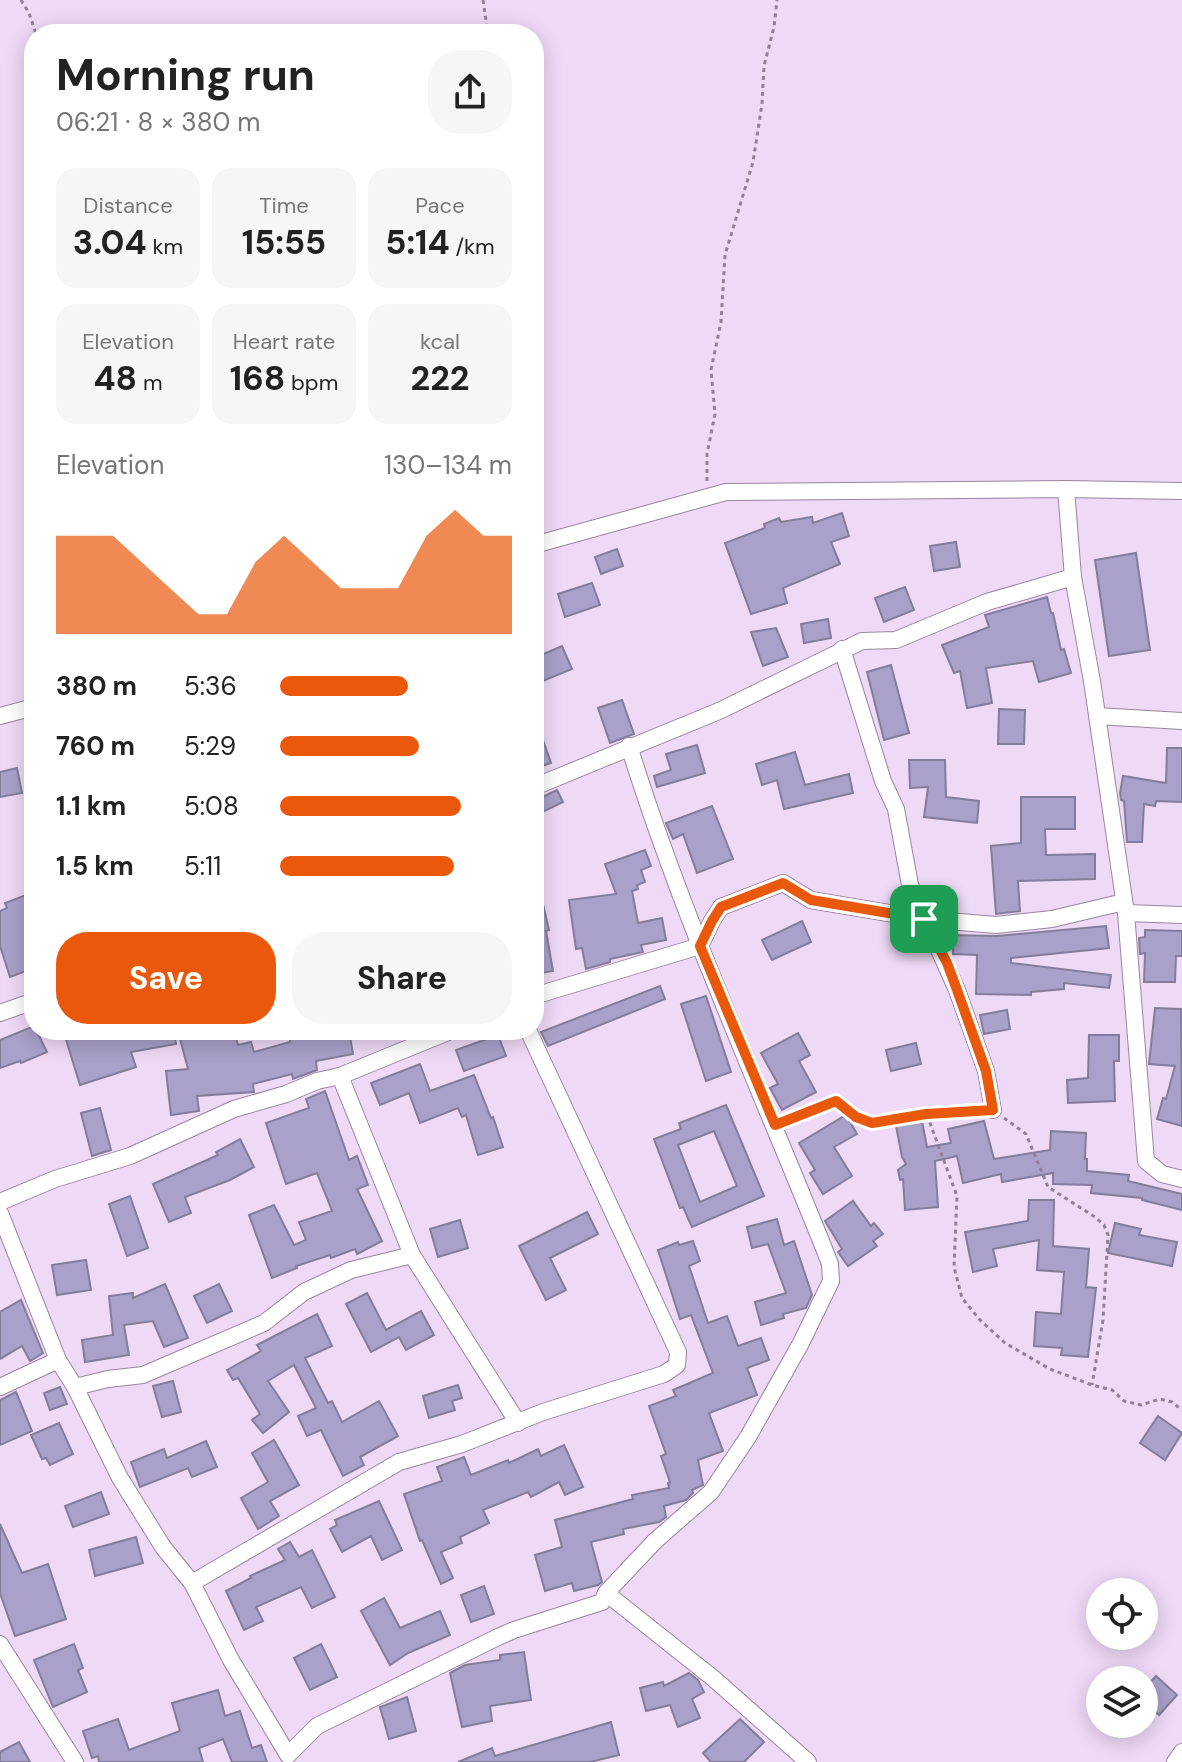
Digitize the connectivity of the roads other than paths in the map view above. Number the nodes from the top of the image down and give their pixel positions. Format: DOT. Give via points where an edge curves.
graph roads {
  1 [pos="1066,489"];
  2 [pos="1182,491"];
  3 [pos="544,542"];
  4 [pos="1073,577"];
  5 [pos="842,649"];
  6 [pos="24,710"];
  7 [pos="0,716"];
  8 [pos="1097,716"];
  9 [pos="1182,721"];
  10 [pos="629,746"];
  11 [pos="544,783"];
  12 [pos="1125,907"];
  13 [pos="1182,915"];
  14 [pos="924,919"];
  15 [pos="700,946"];
  16 [pos="544,993"];
  17 [pos="24,1005"];
  18 [pos="0,1013"];
  19 [pos="428,1040"];
  20 [pos="533,1040"];
  21 [pos="340,1076"];
  22 [pos="993,1110"];
  23 [pos="1182,1179"];
  24 [pos="0,1202"];
  25 [pos="0,1213"];
  26 [pos="412,1255"];
  27 [pos="58,1360"];
  28 [pos="0,1387"];
  29 [pos="75,1387"];
  30 [pos="518,1423"];
  31 [pos="192,1583"];
  32 [pos="606,1593"];
  33 [pos="0,1644"];
  34 [pos="1182,1752"];
  35 [pos="75,1762"];
  36 [pos="808,1762"];
  37 [pos="1175,1762"];
  1 -- 2 [label="street"];
  1 -- 3 [label="street" via="726,492"];
  1 -- 4 [label="street"];
  4 -- 5 [label="street" via="987,602 896,640 862,641"];
  4 -- 8 [label="street"];
  5 -- 10 [label="street" via="719,711"];
  5 -- 14 [label="street" via="896,809 910,885"];
  6 -- 7 [label="street"];
  8 -- 9 [label="street"];
  8 -- 12 [label="street"];
  10 -- 11 [label="street"];
  10 -- 15 [label="street"];
  12 -- 13 [label="street"];
  12 -- 14 [label="street" via="996,925"];
  12 -- 23 [label="street" via="1146,1161 1162,1174"];
  14 -- 15 [label="street" via="811,900 783,883 721,907"];
  14 -- 22 [label="street" via="957,990 986,1071"];
  15 -- 16 [label="street"];
  15 -- 32 [label="street" via="830,1264 831,1281 748,1437 711,1492"];
  17 -- 18 [label="street"];
  19 -- 21 [label="street"];
  20 -- 30 [label="street" via="679,1361 664,1374"];
  21 -- 24 [label="street" via="234,1109 130,1156"];
  21 -- 26 [label="street"];
  25 -- 27 [label="street"];
  26 -- 29 [label="street" via="351,1270 304,1292 264,1323 143,1375"];
  26 -- 30 [label="street"];
  27 -- 28 [label="street"];
  27 -- 29 [label="street"];
  29 -- 31 [label="street" via="120,1478"];
  30 -- 31 [label="street" via="399,1462"];
  31 -- 32 [label="street" via="288,1755 317,1726 514,1630 602,1602"];
  32 -- 36 [label="street"];
  33 -- 35 [label="street"];
  34 -- 37 [label="street"];
}
